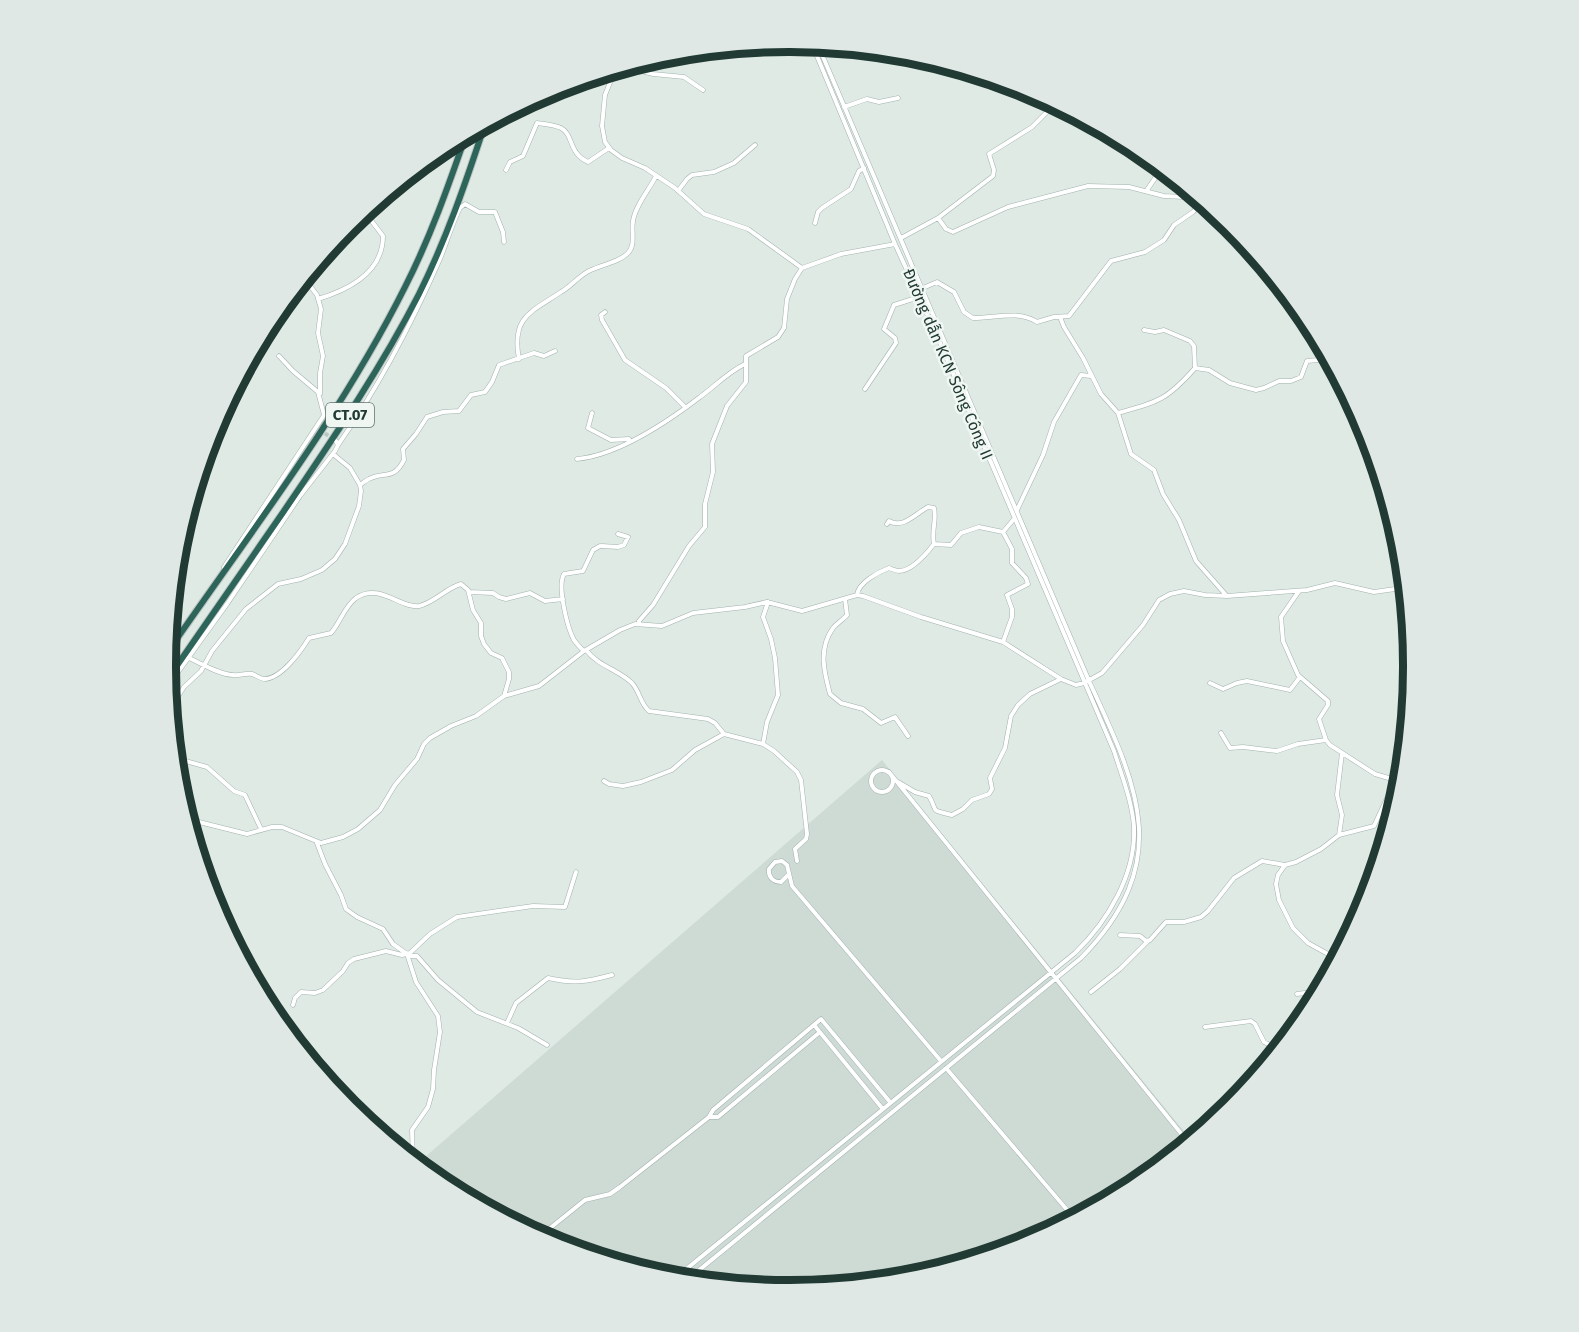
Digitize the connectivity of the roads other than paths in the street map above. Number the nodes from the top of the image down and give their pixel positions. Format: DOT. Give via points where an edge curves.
graph roads {
  1 [pos="816,53"];
  2 [pos="822,54"];
  3 [pos="641,71"];
  4 [pos="611,79"];
  5 [pos="703,90"];
  6 [pos="898,98"];
  7 [pos="844,107"];
  8 [pos="1049,110"];
  9 [pos="481,136"];
  10 [pos="755,145"];
  11 [pos="609,148"];
  12 [pos="461,149"];
  13 [pos="864,168"];
  14 [pos="506,170"];
  15 [pos="1157,175"];
  16 [pos="656,176"];
  17 [pos="873,182"];
  18 [pos="1147,190"];
  19 [pos="678,191"];
  20 [pos="1185,198"];
  21 [pos="1197,208"];
  22 [pos="938,218"];
  23 [pos="370,219"];
  24 [pos="815,223"];
  25 [pos="901,238"];
  26 [pos="504,242"];
  27 [pos="895,244"];
  28 [pos="802,268"];
  29 [pos="309,285"];
  30 [pos="923,288"];
  31 [pos="919,297"];
  32 [pos="318,299"];
  33 [pos="605,312"];
  34 [pos="1060,317"];
  35 [pos="1144,330"];
  36 [pos="555,351"];
  37 [pos="279,356"];
  38 [pos="519,359"];
  39 [pos="1321,359"];
  40 [pos="745,364"];
  41 [pos="1195,368"];
  42 [pos="1092,376"];
  43 [pos="865,389"];
  44 [pos="320,395"];
  45 [pos="685,407"];
  46 [pos="1118,413"];
  47 [pos="592,414"];
  48 [pos="635,438"];
  49 [pos="333,454"];
  50 [pos="577,459"];
  51 [pos="1001,470"];
  52 [pos="994,472"];
  53 [pos="360,485"];
  54 [pos="1017,511"];
  55 [pos="1014,519"];
  56 [pos="887,524"];
  57 [pos="1003,532"];
  58 [pos="618,534"];
  59 [pos="934,544"];
  60 [pos="1299,590"];
  61 [pos="469,592"];
  62 [pos="1399,592"];
  63 [pos="857,595"];
  64 [pos="1227,596"];
  65 [pos="563,599"];
  66 [pos="845,599"];
  67 [pos="768,602"];
  68 [pos="639,624"];
  69 [pos="177,635"];
  70 [pos="177,639"];
  71 [pos="1003,642"];
  72 [pos="585,651"];
  73 [pos="189,658"];
  74 [pos="205,665"];
  75 [pos="176,667"];
  76 [pos="176,675"];
  77 [pos="1300,677"];
  78 [pos="1061,679"];
  79 [pos="1089,681"];
  80 [pos="1084,683"];
  81 [pos="1210,683"];
  82 [pos="504,696"];
  83 [pos="177,698"];
  84 [pos="1221,733"];
  85 [pos="724,734"];
  86 [pos="908,736"];
  87 [pos="1326,740"];
  88 [pos="763,744"];
  89 [pos="1342,753"];
  90 [pos="184,760"];
  91 [pos="889,772"];
  92 [pos="1392,780"];
  93 [pos="604,781"];
  94 [pos="898,783"];
  95 [pos="890,788"];
  96 [pos="1389,793"];
  97 [pos="196,821"];
  98 [pos="261,829"];
  99 [pos="1339,835"];
  100 [pos="317,843"];
  101 [pos="797,861"];
  102 [pos="1130,862"];
  103 [pos="1285,865"];
  104 [pos="1136,867"];
  105 [pos="576,872"];
  106 [pos="789,875"];
  107 [pos="781,882"];
  108 [pos="792,886"];
  109 [pos="1120,934"];
  110 [pos="1148,940"];
  111 [pos="407,955"];
  112 [pos="1330,955"];
  113 [pos="1051,973"];
  114 [pos="612,975"];
  115 [pos="1056,979"];
  116 [pos="1091,992"];
  117 [pos="1309,992"];
  118 [pos="1297,994"];
  119 [pos="293,1005"];
  120 [pos="507,1023"];
  121 [pos="814,1025"];
  122 [pos="1205,1027"];
  123 [pos="820,1032"];
  124 [pos="547,1045"];
  125 [pos="1270,1046"];
  126 [pos="941,1061"];
  127 [pos="946,1068"];
  128 [pos="890,1102"];
  129 [pos="882,1108"];
  130 [pos="709,1118"];
  131 [pos="1183,1136"];
  132 [pos="413,1150"];
  133 [pos="1069,1212"];
  134 [pos="547,1229"];
  135 [pos="685,1270"];
  136 [pos="697,1272"];
  1 -- 13 [label="street, Đường dẫn KCN Sông Công II"];
  2 -- 7 [label="street, Đường dẫn KCN Sông Công II"];
  3 -- 5 [label="street" via="684,77"];
  4 -- 11 [label="street" via="603,110 603,132"];
  6 -- 7 [label="street" via="879,102 867,99"];
  7 -- 17 [label="street, Đường dẫn KCN Sông Công II"];
  8 -- 22 [label="street" via="1032,127 989,154 993,176"];
  9 -- 75 [label="highway, CT.07" via="440,248 383,361"];
  10 -- 19 [label="street" via="734,163 692,176"];
  11 -- 14 [label="street" via="585,161 574,151 563,130 537,123 523,156 510,162"];
  11 -- 16 [label="street"];
  12 -- 70 [label="highway, CT.07" via="426,242 370,353"];
  13 -- 17 [label="street, Đường dẫn KCN Sông Công II"];
  13 -- 24 [label="street" via="850,189 818,212"];
  15 -- 18 [label="street"];
  16 -- 19 [label="street"];
  16 -- 38 [label="street" via="633,221 630,251 584,273 527,314 517,340"];
  17 -- 25 [label="street, Đường dẫn KCN Sông Công II"];
  17 -- 27 [label="street, Đường dẫn KCN Sông Công II"];
  18 -- 20 [label="street"];
  18 -- 22 [label="street" via="1081,187 1008,207 953,232"];
  19 -- 28 [label="street" via="704,214 748,228"];
  21 -- 34 [label="street" via="1174,225 1164,240 1145,252 1111,261 1069,315"];
  22 -- 25 [label="street"];
  23 -- 32 [label="street" via="382,236 380,255 347,290"];
  25 -- 30 [label="street, Đường dẫn KCN Sông Công II"];
  26 -- 49 [label="street" via="495,212 479,212 465,204 460,208 414,315"];
  27 -- 28 [label="street" via="841,254"];
  27 -- 31 [label="street, Đường dẫn KCN Sông Công II"];
  28 -- 40 [label="street" via="787,299 782,333 747,354"];
  29 -- 32 [label="street"];
  30 -- 34 [label="street" via="934,282 951,290 964,312 973,318 1014,315 1037,322"];
  30 -- 51 [label="street, Đường dẫn KCN Sông Công II"];
  31 -- 43 [label="street" via="894,305 884,329 895,338 895,346"];
  31 -- 52 [label="street, Đường dẫn KCN Sông Công II"];
  32 -- 44 [label="street" via="323,356"];
  33 -- 45 [label="street" via="602,321 625,360 666,388"];
  34 -- 42 [label="street"];
  35 -- 41 [label="street" via="1164,330 1190,340"];
  36 -- 38 [label="street"];
  37 -- 44 [label="street"];
  38 -- 53 [label="street" via="499,365 485,392 471,395 459,411 427,417 403,449 404,460 399,469"];
  39 -- 41 [label="street" via="1307,362 1298,379 1256,390"];
  40 -- 45 [label="street"];
  40 -- 68 [label="street" via="746,382 727,406 712,444 713,472 705,527"];
  41 -- 46 [label="street" via="1169,394"];
  42 -- 46 [label="street"];
  42 -- 54 [label="street" via="1078,378 1054,422 1044,454"];
  44 -- 69 [label="street" via="324,415 319,428"];
  45 -- 48 [label="street"];
  46 -- 64 [label="street" via="1131,454 1154,470 1196,561"];
  47 -- 48 [label="street" via="588,428 599,435 614,441"];
  48 -- 50 [label="street" via="601,454"];
  49 -- 53 [label="street" via="350,468"];
  49 -- 73 [label="street"];
  51 -- 52 [label="street"];
  51 -- 54 [label="street, Đường dẫn KCN Sông Công II"];
  52 -- 55 [label="street, Đường dẫn KCN Sông Công II"];
  53 -- 74 [label="street" via="360,502 349,537 335,559 317,573 278,584 249,606"];
  54 -- 79 [label="street, Đường dẫn KCN Sông Công II"];
  55 -- 57 [label="street"];
  55 -- 80 [label="street, Đường dẫn KCN Sông Công II"];
  56 -- 59 [label="street" via="902,523 928,507 934,508"];
  57 -- 59 [label="street" via="979,527 961,533 951,545"];
  57 -- 71 [label="street" via="1012,549 1012,563 1028,584 1007,595 1012,610"];
  58 -- 65 [label="street" via="628,537 624,545 601,546 593,550 584,571 562,576"];
  59 -- 63 [label="street" via="908,568 882,571 860,586"];
  60 -- 62 [label="street" via="1342,583 1374,592"];
  60 -- 64 [label="street"];
  60 -- 77 [label="street" via="1280,622 1289,658"];
  61 -- 65 [label="street" via="493,593 506,599 530,593 545,601"];
  61 -- 74 [label="street" via="463,585 457,585 418,606 383,594 358,597 334,630 309,638 289,665 269,678 231,675"];
  61 -- 82 [label="street" via="481,622 484,644 502,658 510,674"];
  63 -- 66 [label="street"];
  63 -- 71 [label="street"];
  64 -- 79 [label="street" via="1184,591 1161,598 1108,667"];
  65 -- 72 [label="street" via="571,632"];
  66 -- 67 [label="street" via="802,611"];
  66 -- 86 [label="street" via="847,615 832,629 822,662 830,694 841,703 863,709 881,723 895,717"];
  67 -- 68 [label="street" via="693,613 662,626"];
  67 -- 88 [label="street" via="763,617 776,658 778,695"];
  68 -- 72 [label="street" via="620,630"];
  71 -- 78 [label="street"];
  72 -- 82 [label="street" via="539,686"];
  72 -- 85 [label="street" via="632,683 649,711 708,719"];
  73 -- 74 [label="street"];
  73 -- 76 [label="street"];
  74 -- 83 [label="street"];
  77 -- 81 [label="street" via="1290,690 1247,681 1223,689"];
  77 -- 87 [label="street" via="1328,701 1319,719"];
  78 -- 80 [label="street" via="1074,685"];
  78 -- 94 [label="street" via="1030,694 1011,716 1005,748 990,778 989,794 972,800 952,815 933,810 929,796"];
  79 -- 80 [label="street"];
  79 -- 104 [label="street, Đường dẫn KCN Sông Công II" via="1120,747 1138,804"];
  80 -- 102 [label="street, Đường dẫn KCN Sông Công II" via="1114,751 1131,805 1134,828"];
  82 -- 100 [label="street" via="476,716 428,740 380,810 358,829"];
  84 -- 87 [label="street" via="1233,749 1277,751"];
  85 -- 88 [label="street"];
  85 -- 93 [label="street" via="695,750 672,770 623,786"];
  87 -- 89 [label="street"];
  88 -- 101 [label="street" via="797,772 801,780 807,834 795,849"];
  89 -- 92 [label="street"];
  89 -- 99 [label="street" via="1337,795 1342,815"];
  90 -- 98 [label="street" via="207,767 234,791 246,795"];
  91 -- 94 [label="street"];
  91 -- 95 [label="street" via="893,779"];
  91 -- 95 [label="street" via="876,772 871,782 880,791"];
  94 -- 95 [label="street"];
  94 -- 113 [label="street"];
  96 -- 99 [label="street" via="1374,826"];
  97 -- 98 [label="street" via="249,834"];
  98 -- 100 [label="street" via="282,827"];
  99 -- 103 [label="street" via="1303,860"];
  100 -- 111 [label="street" via="348,911 383,929"];
  102 -- 104 [label="street"];
  102 -- 113 [label="street, Đường dẫn KCN Sông Công II" via="1104,922"];
  103 -- 110 [label="street" via="1262,861 1234,878 1201,917 1166,922"];
  103 -- 112 [label="street" via="1278,875 1276,889 1293,928 1308,943"];
  104 -- 115 [label="street, Đường dẫn KCN Sông Công II" via="1110,926"];
  105 -- 111 [label="street" via="565,907 533,906 457,917"];
  106 -- 107 [label="street"];
  106 -- 107 [label="street" via="785,863 772,863 770,876"];
  106 -- 108 [label="street"];
  107 -- 108 [label="street"];
  108 -- 126 [label="street"];
  109 -- 110 [label="street"];
  110 -- 116 [label="street"];
  111 -- 119 [label="street" via="386,951 354,959 323,990 301,992"];
  111 -- 120 [label="street" via="417,956 438,980 477,1012"];
  111 -- 132 [label="street" via="416,982 435,1010 440,1027 430,1102 412,1133"];
  113 -- 115 [label="street"];
  113 -- 126 [label="street, Đường dẫn KCN Sông Công II"];
  114 -- 120 [label="street" via="578,983 548,978 516,1003"];
  115 -- 127 [label="street, Đường dẫn KCN Sông Công II"];
  115 -- 131 [label="street"];
  117 -- 118 [label="street"];
  120 -- 124 [label="street"];
  121 -- 123 [label="street"];
  121 -- 128 [label="street" via="821,1019"];
  121 -- 130 [label="street" via="713,1110"];
  122 -- 125 [label="street" via="1251,1021"];
  123 -- 129 [label="street"];
  123 -- 130 [label="street" via="718,1117"];
  126 -- 128 [label="street, Đường dẫn KCN Sông Công II"];
  127 -- 133 [label="street"];
  127 -- 136 [label="street, Đường dẫn KCN Sông Công II"];
  128 -- 129 [label="street, Đường dẫn KCN Sông Công II"];
  129 -- 135 [label="street, Đường dẫn KCN Sông Công II"];
  130 -- 134 [label="street" via="620,1187 585,1200"];
}
